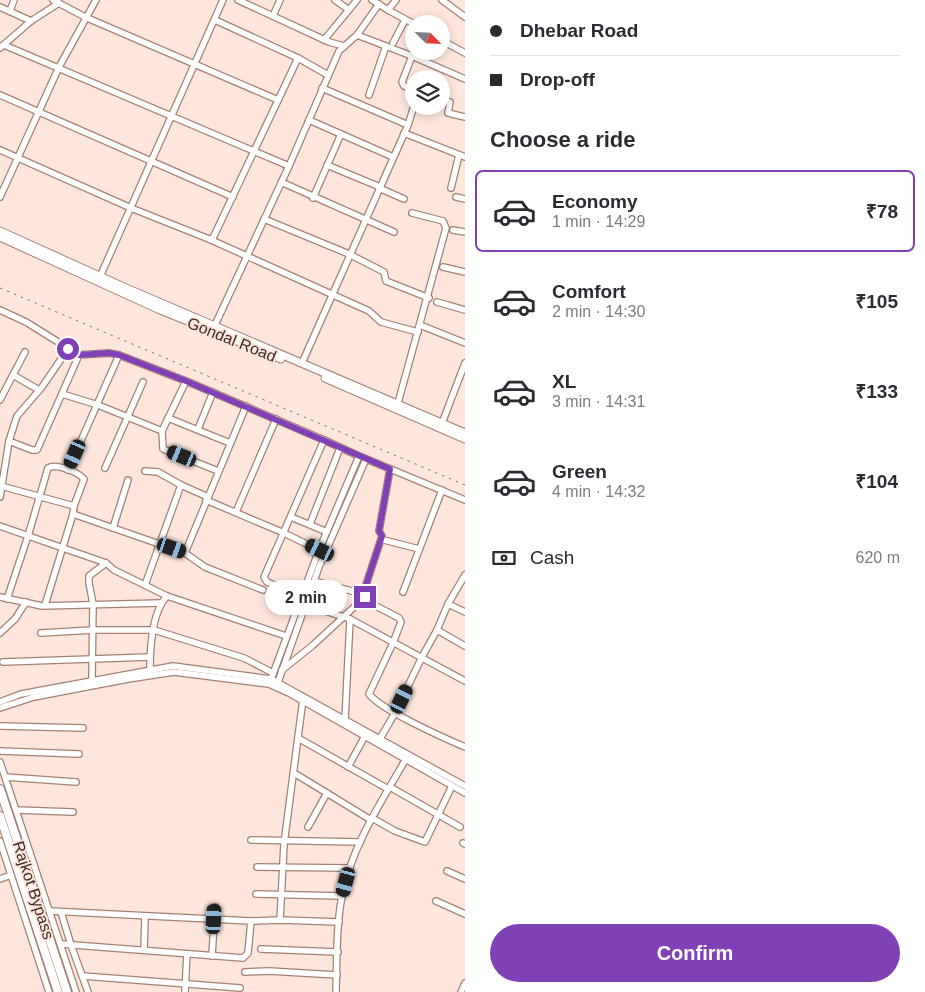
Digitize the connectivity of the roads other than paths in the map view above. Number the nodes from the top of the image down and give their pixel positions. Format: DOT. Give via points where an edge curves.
graph roads {
  1 [pos="14,0"];
  2 [pos="96,0"];
  3 [pos="223,0"];
  4 [pos="238,0"];
  5 [pos="280,0"];
  6 [pos="334,0"];
  7 [pos="356,0"];
  8 [pos="372,0"];
  9 [pos="396,0"];
  10 [pos="442,0"];
  11 [pos="56,2"];
  12 [pos="379,4"];
  13 [pos="0,6"];
  14 [pos="349,10"];
  15 [pos="388,10"];
  16 [pos="10,11"];
  17 [pos="273,16"];
  18 [pos="85,17"];
  19 [pos="465,17"];
  20 [pos="215,20"];
  21 [pos="405,20"];
  22 [pos="31,21"];
  23 [pos="358,35"];
  24 [pos="324,40"];
  25 [pos="393,43"];
  26 [pos="450,45"];
  27 [pos="2,46"];
  28 [pos="344,46"];
  29 [pos="386,46"];
  30 [pos="405,53"];
  31 [pos="465,53"];
  32 [pos="298,58"];
  33 [pos="421,60"];
  34 [pos="195,65"];
  35 [pos="59,67"];
  36 [pos="405,74"];
  37 [pos="328,75"];
  38 [pos="465,79"];
  39 [pos="405,86"];
  40 [pos="322,88"];
  41 [pos="369,94"];
  42 [pos="0,95"];
  43 [pos="278,100"];
  44 [pos="38,112"];
  45 [pos="450,113"];
  46 [pos="411,115"];
  47 [pos="172,116"];
  48 [pos="465,117"];
  49 [pos="309,120"];
  50 [pos="408,125"];
  51 [pos="404,133"];
  52 [pos="341,134"];
  53 [pos="0,150"];
  54 [pos="254,152"];
  55 [pos="463,155"];
  56 [pos="393,157"];
  57 [pos="18,158"];
  58 [pos="152,161"];
  59 [pos="328,165"];
  60 [pos="289,166"];
  61 [pos="281,182"];
  62 [pos="379,188"];
  63 [pos="451,188"];
  64 [pos="456,196"];
  65 [pos="0,197"];
  66 [pos="233,198"];
  67 [pos="313,198"];
  68 [pos="465,198"];
  69 [pos="404,199"];
  70 [pos="131,208"];
  71 [pos="412,213"];
  72 [pos="264,219"];
  73 [pos="365,219"];
  74 [pos="453,230"];
  75 [pos="0,231"];
  76 [pos="394,232"];
  77 [pos="465,232"];
  78 [pos="0,238"];
  79 [pos="209,239"];
  80 [pos="349,254"];
  81 [pos="246,257"];
  82 [pos="443,267"];
  83 [pos="465,272"];
  84 [pos="99,279"];
  85 [pos="332,294"];
  86 [pos="428,297"];
  87 [pos="437,302"];
  88 [pos="0,310"];
  89 [pos="465,310"];
  90 [pos="215,325"];
  91 [pos="419,328"];
  92 [pos="465,343"];
  93 [pos="68,349"];
  94 [pos="25,352"];
  95 [pos="79,355"];
  96 [pos="119,355"];
  97 [pos="302,363"];
  98 [pos="465,363"];
  99 [pos="13,375"];
  100 [pos="186,381"];
  101 [pos="142,382"];
  102 [pos="39,390"];
  103 [pos="212,392"];
  104 [pos="62,394"];
  105 [pos="0,400"];
  106 [pos="398,404"];
  107 [pos="98,405"];
  108 [pos="246,406"];
  109 [pos="128,418"];
  110 [pos="168,418"];
  111 [pos="276,419"];
  112 [pos="441,425"];
  113 [pos="198,429"];
  114 [pos="162,431"];
  115 [pos="465,433"];
  116 [pos="465,439"];
  117 [pos="324,440"];
  118 [pos="9,441"];
  119 [pos="230,443"];
  120 [pos="340,448"];
  121 [pos="359,456"];
  122 [pos="366,459"];
  123 [pos="105,468"];
  124 [pos="390,469"];
  125 [pos="68,470"];
  126 [pos="218,470"];
  127 [pos="145,472"];
  128 [pos="128,480"];
  129 [pos="181,485"];
  130 [pos="2,486"];
  131 [pos="442,490"];
  132 [pos="39,496"];
  133 [pos="0,497"];
  134 [pos="207,498"];
  135 [pos="465,500"];
  136 [pos="74,506"];
  137 [pos="236,512"];
  138 [pos="73,514"];
  139 [pos="291,517"];
  140 [pos="310,524"];
  141 [pos="0,526"];
  142 [pos="113,528"];
  143 [pos="327,532"];
  144 [pos="284,533"];
  145 [pos="28,536"];
  146 [pos="384,540"];
  147 [pos="160,544"];
  148 [pos="62,548"];
  149 [pos="419,549"];
  150 [pos="323,551"];
  151 [pos="184,553"];
  152 [pos="106,563"];
  153 [pos="465,575"];
  154 [pos="314,581"];
  155 [pos="145,585"];
  156 [pos="263,590"];
  157 [pos="403,592"];
  158 [pos="364,595"];
  159 [pos="167,596"];
  160 [pos="0,597"];
  161 [pos="8,599"];
  162 [pos="303,600"];
  163 [pos="26,602"];
  164 [pos="160,603"];
  165 [pos="93,604"];
  166 [pos="448,604"];
  167 [pos="45,605"];
  168 [pos="465,612"];
  169 [pos="343,617"];
  170 [pos="350,619"];
  171 [pos="93,630"];
  172 [pos="154,630"];
  173 [pos="437,630"];
  174 [pos="0,633"];
  175 [pos="41,633"];
  176 [pos="286,636"];
  177 [pos="393,643"];
  178 [pos="465,646"];
  179 [pos="150,656"];
  180 [pos="422,657"];
  181 [pos="93,660"];
  182 [pos="3,662"];
  183 [pos="150,670"];
  184 [pos="282,670"];
  185 [pos="272,678"];
  186 [pos="92,680"];
  187 [pos="465,681"];
  188 [pos="277,685"];
  189 [pos="303,699"];
  190 [pos="0,702"];
  191 [pos="0,708"];
  192 [pos="395,713"];
  193 [pos="345,720"];
  194 [pos="0,726"];
  195 [pos="83,728"];
  196 [pos="365,736"];
  197 [pos="298,738"];
  198 [pos="378,741"];
  199 [pos="464,745"];
  200 [pos="0,751"];
  201 [pos="79,754"];
  202 [pos="407,757"];
  203 [pos="0,762"];
  204 [pos="348,767"];
  205 [pos="294,773"];
  206 [pos="5,777"];
  207 [pos="76,782"];
  208 [pos="452,786"];
  209 [pos="465,786"];
  210 [pos="389,788"];
  211 [pos="0,789"];
  212 [pos="327,793"];
  213 [pos="465,793"];
  214 [pos="16,810"];
  215 [pos="73,812"];
  216 [pos="439,815"];
  217 [pos="0,816"];
  218 [pos="372,819"];
  219 [pos="308,827"];
  220 [pos="460,827"];
  221 [pos="251,840"];
  222 [pos="0,841"];
  223 [pos="285,842"];
  224 [pos="360,842"];
  225 [pos="257,867"];
  226 [pos="284,867"];
  227 [pos="350,868"];
  228 [pos="448,871"];
  229 [pos="11,875"];
  230 [pos="0,879"];
  231 [pos="465,879"];
  232 [pos="256,894"];
  233 [pos="282,894"];
  234 [pos="342,896"];
  235 [pos="436,901"];
  236 [pos="215,907"];
  237 [pos="50,911"];
  238 [pos="61,912"];
  239 [pos="465,914"];
  240 [pos="145,916"];
  241 [pos="214,919"];
  242 [pos="280,920"];
  243 [pos="250,921"];
  244 [pos="339,922"];
  245 [pos="61,944"];
  246 [pos="70,945"];
  247 [pos="261,949"];
  248 [pos="144,950"];
  249 [pos="338,952"];
  250 [pos="187,954"];
  251 [pos="212,956"];
  252 [pos="245,972"];
  253 [pos="337,975"];
  254 [pos="83,976"];
  255 [pos="185,984"];
  256 [pos="240,988"];
  257 [pos="42,992"];
  258 [pos="49,992"];
  259 [pos="58,992"];
  260 [pos="67,992"];
  261 [pos="76,992"];
  262 [pos="88,992"];
  263 [pos="185,992"];
  264 [pos="336,992"];
  1 -- 16 [label="street"];
  2 -- 18 [label="street"];
  3 -- 20 [label="street"];
  4 -- 17 [label="street"];
  5 -- 17 [label="street"];
  6 -- 14 [label="street"];
  7 -- 14 [label="street"];
  8 -- 12 [label="street"];
  9 -- 15 [label="street"];
  10 -- 19 [label="street"];
  11 -- 18 [label="street"];
  11 -- 22 [label="street"];
  12 -- 15 [label="street"];
  12 -- 23 [label="street"];
  13 -- 16 [label="street"];
  14 -- 24 [label="street"];
  15 -- 21 [label="street"];
  16 -- 22 [label="street"];
  17 -- 24 [label="street"];
  18 -- 34 [label="street"];
  18 -- 35 [label="street"];
  20 -- 32 [label="street"];
  20 -- 34 [label="street"];
  21 -- 25 [label="street"];
  22 -- 27 [label="street"];
  23 -- 28 [label="street"];
  23 -- 29 [label="street"];
  24 -- 28 [label="street"];
  26 -- 31 [label="street"];
  27 -- 35 [label="street"];
  28 -- 37 [label="street"];
  29 -- 30 [label="street"];
  29 -- 41 [label="street"];
  32 -- 37 [label="street"];
  32 -- 43 [label="street"];
  33 -- 38 [label="street"];
  34 -- 43 [label="street"];
  34 -- 47 [label="street"];
  35 -- 44 [label="street"];
  35 -- 47 [label="street"];
  36 -- 39 [label="street" via="402,82"];
  37 -- 40 [label="street"];
  40 -- 49 [label="street"];
  40 -- 50 [label="street"];
  42 -- 44 [label="street"];
  43 -- 54 [label="street"];
  44 -- 57 [label="street"];
  44 -- 58 [label="street"];
  45 -- 48 [label="street"];
  46 -- 50 [label="street"];
  47 -- 54 [label="street"];
  47 -- 58 [label="street"];
  49 -- 52 [label="street"];
  49 -- 60 [label="street"];
  50 -- 51 [label="street"];
  51 -- 55 [label="street"];
  51 -- 56 [label="street"];
  52 -- 56 [label="street"];
  52 -- 59 [label="street"];
  53 -- 57 [label="street"];
  54 -- 60 [label="street"];
  54 -- 66 [label="street"];
  55 -- 63 [label="street"];
  56 -- 62 [label="street"];
  57 -- 65 [label="street"];
  57 -- 70 [label="street"];
  58 -- 66 [label="street"];
  58 -- 70 [label="street"];
  59 -- 62 [label="street"];
  59 -- 67 [label="street"];
  60 -- 61 [label="street"];
  61 -- 67 [label="street"];
  61 -- 72 [label="street"];
  62 -- 69 [label="street"];
  62 -- 73 [label="street"];
  64 -- 68 [label="street"];
  66 -- 79 [label="street" via="216,234"];
  67 -- 73 [label="street"];
  70 -- 79 [label="street"];
  70 -- 84 [label="street"];
  71 -- 86 [label="street" via="442,221 446,228"];
  72 -- 80 [label="street"];
  72 -- 81 [label="street"];
  73 -- 76 [label="street"];
  73 -- 80 [label="street"];
  74 -- 77 [label="street"];
  75 -- 84 [label="main road"];
  78 -- 84 [label="main road, Gondal Road"];
  79 -- 81 [label="street"];
  80 -- 85 [label="street"];
  80 -- 86 [label="street" via="384,272 386,281"];
  81 -- 85 [label="street"];
  81 -- 90 [label="street"];
  82 -- 83 [label="street"];
  84 -- 90 [label="main road"];
  84 -- 112 [label="main road, Gondal Road" via="158,310"];
  85 -- 91 [label="street" via="369,311 381,322"];
  85 -- 97 [label="street"];
  86 -- 91 [label="street"];
  87 -- 89 [label="street"];
  88 -- 93 [label="street" via="26,322"];
  90 -- 97 [label="main road"];
  91 -- 92 [label="street"];
  91 -- 106 [label="street"];
  93 -- 95 [label="street"];
  93 -- 102 [label="street"];
  94 -- 99 [label="street"];
  95 -- 96 [label="street"];
  95 -- 104 [label="street"];
  96 -- 100 [label="street"];
  96 -- 107 [label="street"];
  97 -- 106 [label="main road"];
  98 -- 112 [label="street"];
  99 -- 102 [label="street"];
  99 -- 105 [label="street"];
  100 -- 103 [label="street"];
  100 -- 110 [label="street"];
  101 -- 109 [label="street"];
  102 -- 118 [label="street" via="17,416"];
  103 -- 108 [label="street"];
  103 -- 113 [label="street"];
  104 -- 107 [label="street"];
  104 -- 118 [label="street" via="37,450"];
  106 -- 112 [label="main road"];
  107 -- 109 [label="street"];
  107 -- 125 [label="street"];
  108 -- 111 [label="street"];
  108 -- 119 [label="street"];
  109 -- 114 [label="street"];
  109 -- 123 [label="street"];
  110 -- 113 [label="street"];
  110 -- 114 [label="street"];
  111 -- 117 [label="street"];
  111 -- 137 [label="street"];
  112 -- 115 [label="main road"];
  112 -- 116 [label="main road, Gondal Road"];
  113 -- 119 [label="street"];
  114 -- 126 [label="street" via="163,449"];
  117 -- 120 [label="street"];
  117 -- 139 [label="street"];
  118 -- 130 [label="street"];
  119 -- 126 [label="street"];
  120 -- 121 [label="street"];
  120 -- 140 [label="street"];
  121 -- 122 [label="street"];
  121 -- 143 [label="street"];
  122 -- 124 [label="street"];
  122 -- 150 [label="street"];
  124 -- 131 [label="street"];
  124 -- 158 [label="street" via="379,531 382,536"];
  125 -- 132 [label="street" via="54,466 48,468"];
  125 -- 136 [label="street" via="84,479"];
  126 -- 134 [label="street"];
  127 -- 129 [label="street" via="158,472"];
  128 -- 142 [label="street"];
  129 -- 134 [label="street"];
  129 -- 147 [label="street"];
  130 -- 132 [label="street"];
  130 -- 133 [label="street"];
  131 -- 135 [label="street"];
  131 -- 149 [label="street"];
  132 -- 136 [label="street"];
  132 -- 145 [label="street"];
  134 -- 137 [label="street"];
  134 -- 151 [label="street"];
  136 -- 138 [label="street"];
  137 -- 144 [label="street"];
  138 -- 142 [label="street"];
  138 -- 148 [label="street"];
  139 -- 140 [label="street"];
  139 -- 144 [label="street"];
  140 -- 143 [label="street"];
  141 -- 145 [label="street"];
  142 -- 147 [label="street"];
  143 -- 150 [label="street"];
  144 -- 150 [label="street"];
  144 -- 162 [label="street" via="264,578"];
  145 -- 148 [label="street"];
  145 -- 161 [label="street"];
  146 -- 149 [label="street"];
  147 -- 151 [label="street"];
  147 -- 155 [label="street"];
  148 -- 152 [label="street"];
  148 -- 167 [label="street"];
  149 -- 157 [label="street"];
  150 -- 154 [label="street"];
  150 -- 162 [label="street"];
  151 -- 156 [label="street" via="205,567"];
  152 -- 155 [label="street"];
  152 -- 165 [label="street" via="89,576"];
  153 -- 166 [label="street"];
  154 -- 158 [label="street"];
  154 -- 162 [label="street"];
  155 -- 159 [label="street"];
  158 -- 169 [label="street"];
  158 -- 177 [label="street" via="400,620"];
  159 -- 164 [label="street"];
  159 -- 176 [label="street"];
  160 -- 161 [label="street"];
  161 -- 163 [label="street"];
  162 -- 169 [label="street"];
  162 -- 176 [label="street"];
  162 -- 184 [label="street"];
  163 -- 167 [label="street"];
  163 -- 174 [label="street"];
  164 -- 165 [label="street"];
  164 -- 172 [label="street"];
  165 -- 167 [label="street"];
  165 -- 171 [label="street"];
  166 -- 168 [label="street"];
  166 -- 173 [label="street"];
  169 -- 170 [label="street"];
  169 -- 184 [label="street"];
  170 -- 177 [label="street"];
  170 -- 193 [label="street"];
  171 -- 172 [label="street"];
  171 -- 175 [label="street"];
  171 -- 181 [label="street"];
  172 -- 179 [label="street"];
  172 -- 185 [label="street" via="244,658"];
  173 -- 178 [label="street"];
  173 -- 180 [label="street"];
  176 -- 185 [label="street"];
  177 -- 180 [label="street"];
  177 -- 192 [label="street" via="369,694"];
  179 -- 181 [label="street"];
  179 -- 183 [label="street"];
  180 -- 187 [label="street"];
  180 -- 192 [label="street"];
  181 -- 182 [label="street"];
  181 -- 186 [label="street"];
  183 -- 185 [label="street" via="173,666"];
  183 -- 186 [label="street"];
  184 -- 185 [label="street"];
  184 -- 188 [label="street"];
  185 -- 188 [label="street"];
  185 -- 191 [label="street" via="171,672 34,697"];
  186 -- 190 [label="street" via="21,694"];
  188 -- 189 [label="street"];
  189 -- 193 [label="street"];
  189 -- 196 [label="street"];
  189 -- 197 [label="street"];
  192 -- 198 [label="street"];
  192 -- 199 [label="street"];
  193 -- 198 [label="street"];
  194 -- 195 [label="street"];
  196 -- 198 [label="street"];
  196 -- 204 [label="street"];
  197 -- 204 [label="street"];
  197 -- 205 [label="street"];
  198 -- 202 [label="street"];
  200 -- 201 [label="street"];
  202 -- 208 [label="street"];
  202 -- 209 [label="street"];
  202 -- 210 [label="street"];
  203 -- 206 [label="street"];
  204 -- 210 [label="street"];
  205 -- 212 [label="street"];
  205 -- 223 [label="street"];
  206 -- 207 [label="street"];
  206 -- 214 [label="street"];
  208 -- 213 [label="street"];
  208 -- 216 [label="street"];
  210 -- 216 [label="street"];
  210 -- 218 [label="street"];
  211 -- 260 [label="highway, Rajkot Bypass"];
  212 -- 218 [label="street"];
  212 -- 219 [label="street"];
  214 -- 215 [label="street"];
  214 -- 237 [label="street"];
  216 -- 218 [label="street" via="425,842"];
  216 -- 220 [label="street"];
  217 -- 259 [label="highway, Rajkot Bypass"];
  218 -- 224 [label="street"];
  221 -- 223 [label="street"];
  222 -- 229 [label="street"];
  223 -- 224 [label="street"];
  223 -- 226 [label="street"];
  224 -- 227 [label="street"];
  225 -- 226 [label="street"];
  226 -- 227 [label="street"];
  226 -- 233 [label="street"];
  227 -- 234 [label="street"];
  228 -- 231 [label="street"];
  229 -- 230 [label="street"];
  229 -- 258 [label="street"];
  232 -- 233 [label="street"];
  233 -- 234 [label="street"];
  233 -- 242 [label="street"];
  234 -- 244 [label="street"];
  235 -- 239 [label="street"];
  236 -- 241 [label="street"];
  237 -- 238 [label="street"];
  237 -- 245 [label="street"];
  238 -- 240 [label="street"];
  238 -- 246 [label="street"];
  240 -- 241 [label="street"];
  240 -- 248 [label="street"];
  241 -- 243 [label="street"];
  241 -- 251 [label="street"];
  242 -- 243 [label="street"];
  242 -- 244 [label="street"];
  243 -- 251 [label="street" via="246,956"];
  244 -- 249 [label="street"];
  245 -- 246 [label="street"];
  245 -- 261 [label="street"];
  246 -- 248 [label="street"];
  246 -- 254 [label="street"];
  247 -- 249 [label="street"];
  248 -- 250 [label="street"];
  249 -- 253 [label="street"];
  250 -- 251 [label="street"];
  250 -- 255 [label="street"];
  252 -- 253 [label="street"];
  253 -- 264 [label="street"];
  254 -- 255 [label="street"];
  254 -- 262 [label="street"];
  255 -- 256 [label="street"];
  255 -- 263 [label="street"];
  257 -- 258 [label="street"];
}
